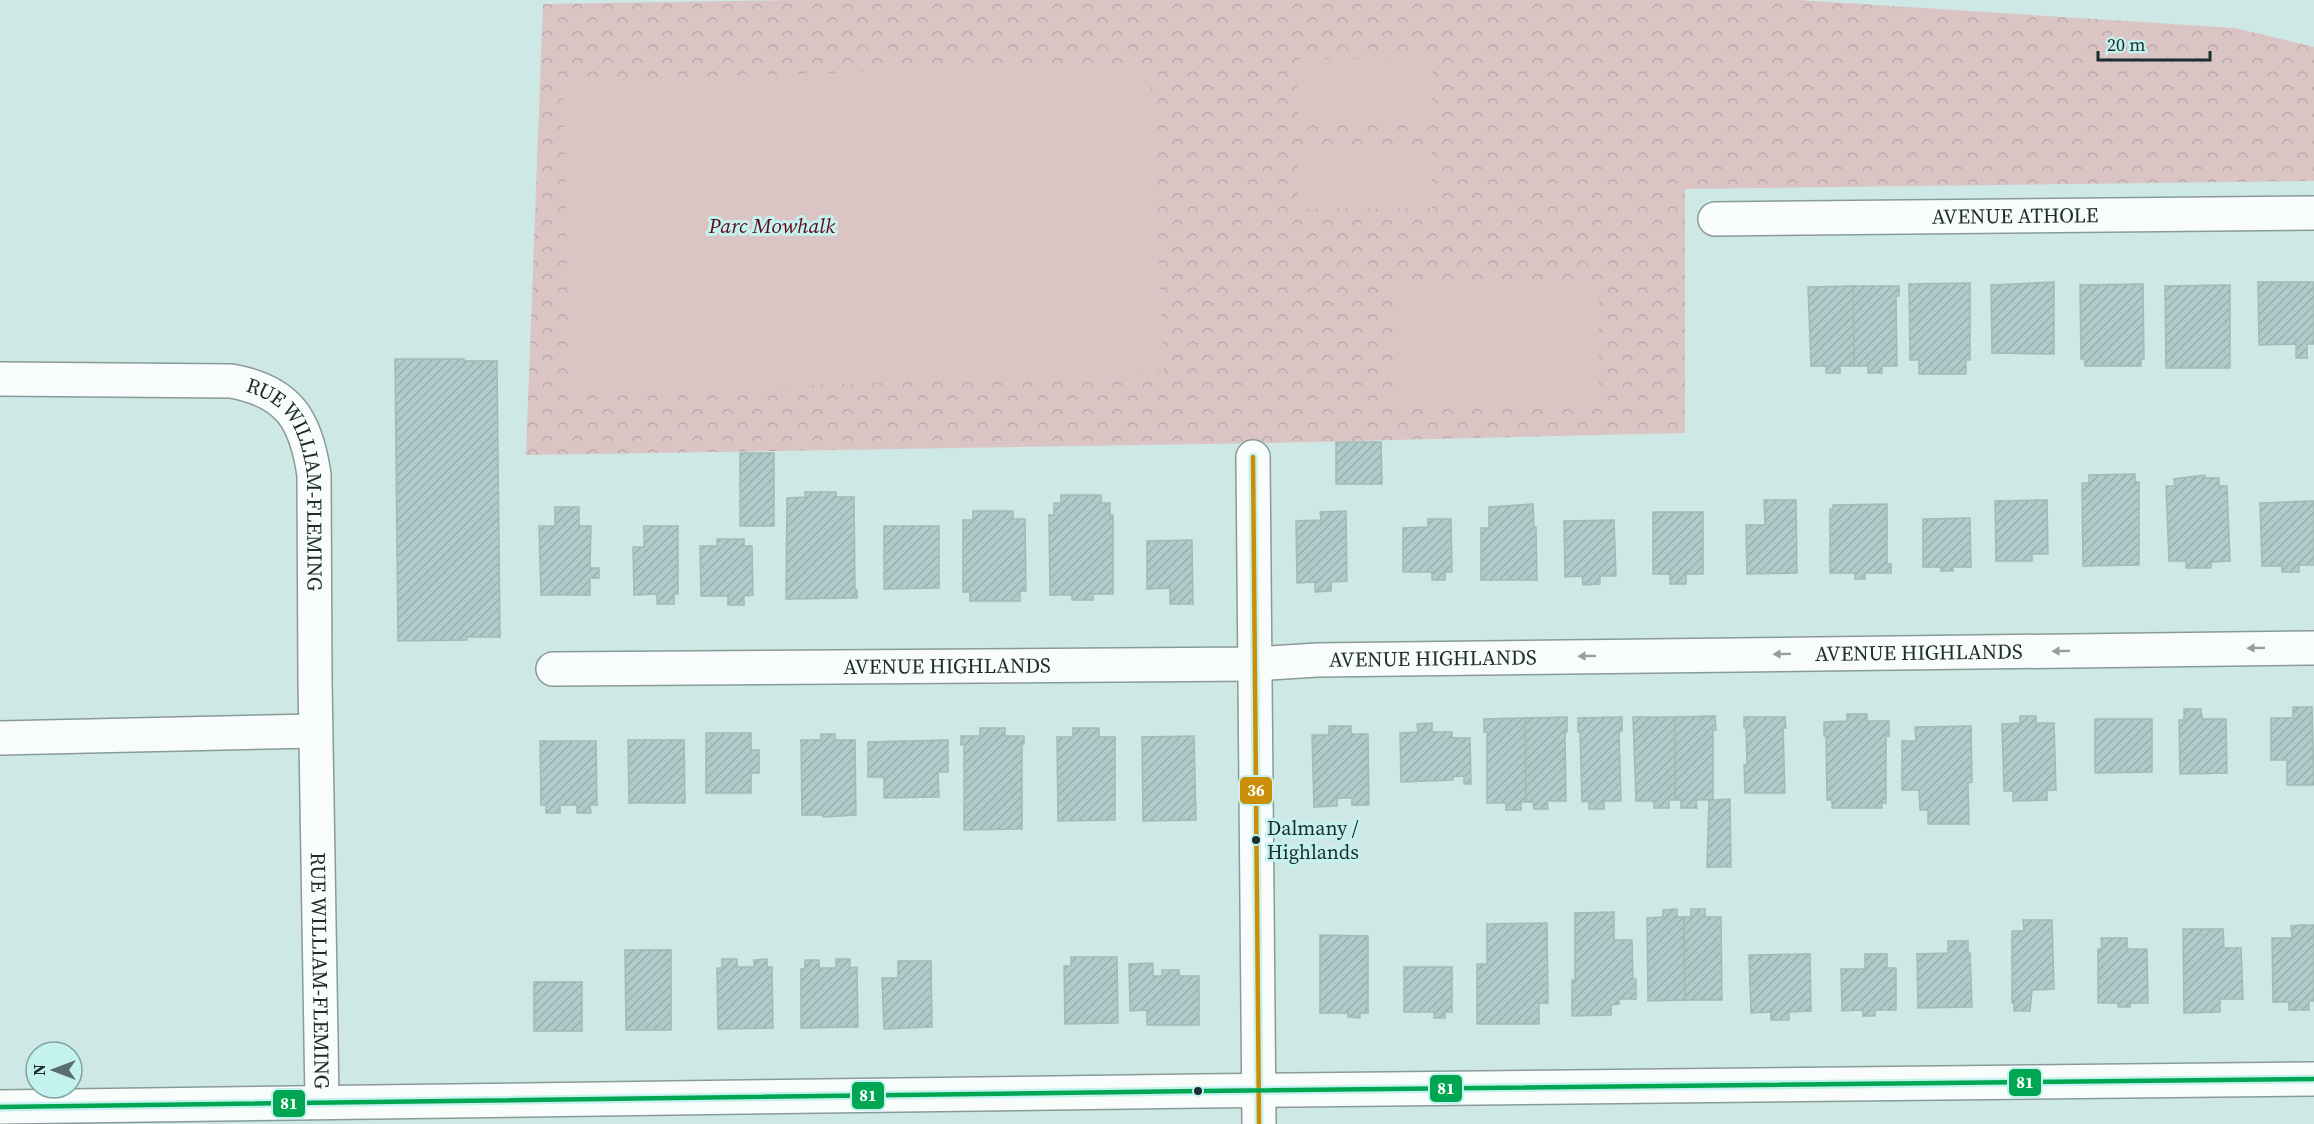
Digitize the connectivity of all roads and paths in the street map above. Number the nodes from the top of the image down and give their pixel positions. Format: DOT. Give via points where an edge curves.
graph roads {
  1 [pos="2314,213"];
  2 [pos="1715,219"];
  3 [pos="0,380"];
  4 [pos="1253,457"];
  5 [pos="2314,648"];
  6 [pos="1255,663"];
  7 [pos="553,669"];
  8 [pos="315,731"];
  9 [pos="0,738"];
  10 [pos="2314,1079"];
  11 [pos="1258,1091"];
  12 [pos="322,1101"];
  13 [pos="0,1107"];
  14 [pos="1259,1124"];
  1 -- 2 [label="street, AVENUE ATHOLE"];
  3 -- 8 [label="street, RUE WILLIAM-FLEMING" via="231,381 255,386 280,400 299,421 310,446 314,475"];
  4 -- 6 [label="street"];
  5 -- 6 [label="street, AVENUE HIGHLANDS, one-way"];
  6 -- 7 [label="street, AVENUE HIGHLANDS"];
  6 -- 11 [label="street"];
  8 -- 9 [label="street"];
  8 -- 12 [label="street, RUE WILLIAM-FLEMING"];
  10 -- 11 [label="street"];
  11 -- 12 [label="street"];
  11 -- 14 [label="street"];
  12 -- 13 [label="street"];
}
